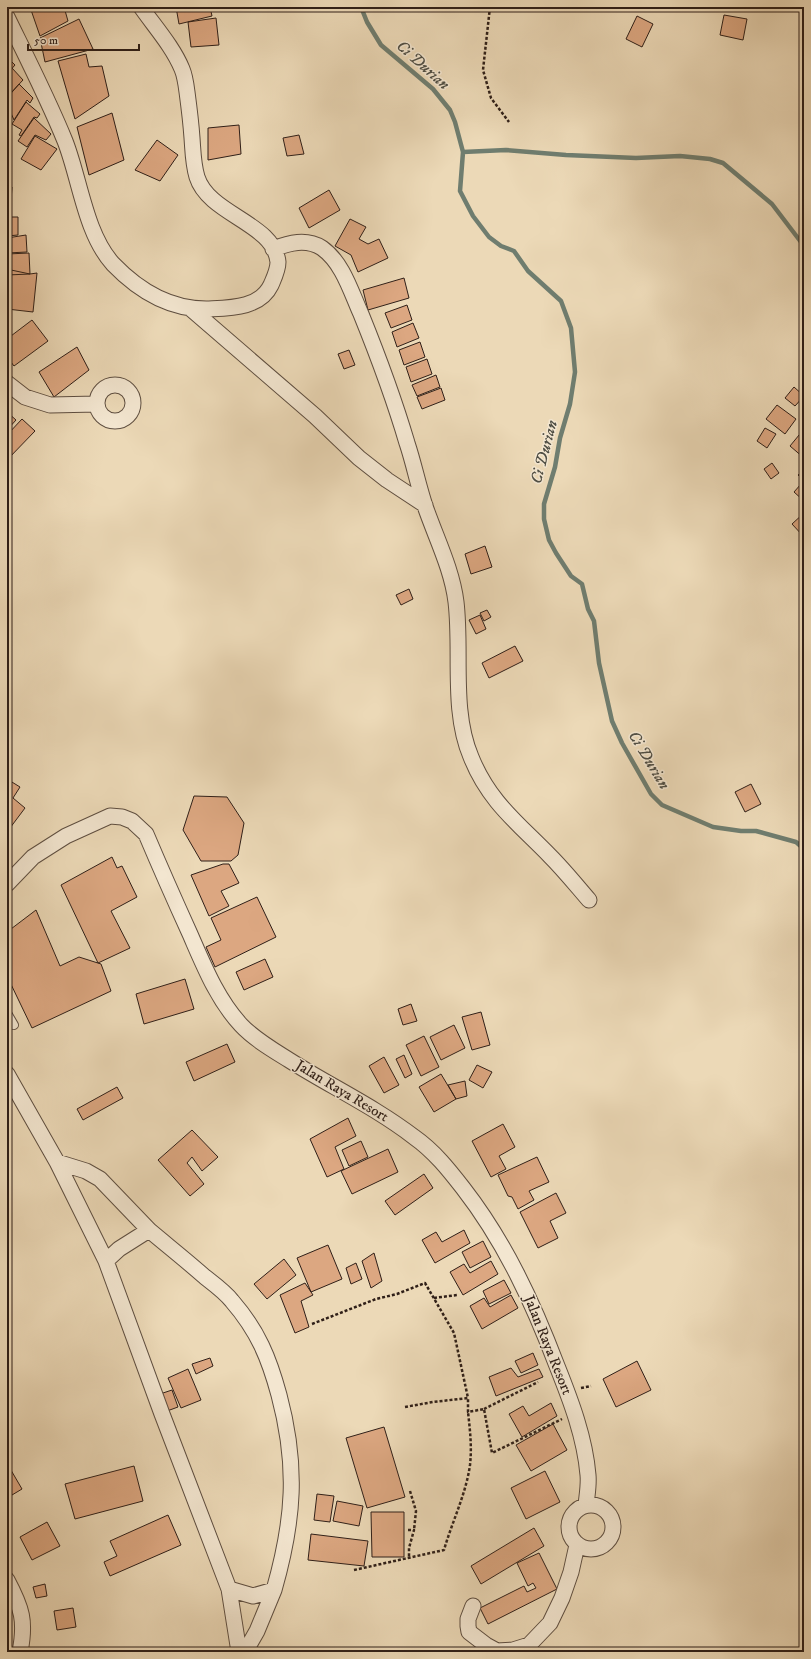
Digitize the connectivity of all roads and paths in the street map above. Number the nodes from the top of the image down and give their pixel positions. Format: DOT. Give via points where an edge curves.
graph roads {
  1 [pos="141,7"];
  2 [pos="490,7"];
  3 [pos="7,18"];
  4 [pos="509,122"];
  5 [pos="273,249"];
  6 [pos="190,308"];
  7 [pos="7,383"];
  8 [pos="97,404"];
  9 [pos="425,505"];
  10 [pos="7,884"];
  11 [pos="589,900"];
  12 [pos="7,1013"];
  13 [pos="14,1025"];
  14 [pos="7,1074"];
  15 [pos="57,1162"];
  16 [pos="149,1230"];
  17 [pos="106,1261"];
  18 [pos="457,1295"];
  19 [pos="434,1298"];
  20 [pos="312,1324"];
  21 [pos="538,1382"];
  22 [pos="468,1398"];
  23 [pos="405,1407"];
  24 [pos="484,1409"];
  25 [pos="468,1412"];
  26 [pos="574,1413"];
  27 [pos="410,1491"];
  28 [pos="586,1505"];
  29 [pos="408,1530"];
  30 [pos="414,1530"];
  31 [pos="577,1545"];
  32 [pos="409,1558"];
  33 [pos="354,1570"];
  34 [pos="7,1580"];
  35 [pos="229,1589"];
  36 [pos="274,1590"];
  37 [pos="473,1606"];
  38 [pos="20,1652"];
  39 [pos="240,1652"];
  40 [pos="245,1652"];
  1 -- 5 [label="street" via="183,70 197,178 212,199 254,227"];
  2 -- 4 [label="path" via="482,70 491,98"];
  3 -- 6 [label="street" via="65,142 91,224 100,244 112,263 151,295 168,303"];
  5 -- 6 [label="street" via="278,263 275,276 269,289 258,300 244,306"];
  5 -- 9 [label="street" via="291,243 306,242 321,248 333,258 346,278 407,442"];
  6 -- 9 [label="street" via="359,458"];
  7 -- 8 [label="street" via="25,397 50,405"];
  9 -- 11 [label="street" via="445,560 456,602 458,685 463,731 470,756 496,802 552,857"];
  10 -- 26 [label="street, Jalan Raya Resort" via="33,857 66,836 110,816 122,816 146,834 212,982 226,1007 242,1027 266,1045 388,1118 416,1138 445,1165 474,1202 500,1243 529,1298"];
  12 -- 13 [label="lane"];
  14 -- 15 [label="street"];
  15 -- 16 [label="street" via="86,1171 100,1179"];
  15 -- 17 [label="street"];
  16 -- 17 [label="street" via="118,1249"];
  16 -- 36 [label="street" via="231,1300 249,1322 274,1375 289,1445 292,1486 284,1554"];
  17 -- 35 [label="street"];
  18 -- 19 [label="path"];
  19 -- 20 [label="path" via="425,1282 397,1294 376,1298"];
  19 -- 22 [label="path" via="454,1333"];
  21 -- 24 [label="path"];
  22 -- 23 [label="path"];
  22 -- 25 [label="path"];
  24 -- 25 [label="path"];
  24 -- 26 [label="path" via="492,1453"];
  25 -- 32 [label="path" via="470,1464 465,1488 444,1550"];
  26 -- 28 [label="street, Jalan Raya Resort" via="582,1439 588,1476"];
  27 -- 30 [label="path" via="416,1511"];
  28 -- 31 [label="street" via="574,1511 568,1525 569,1533"];
  28 -- 31 [label="street" via="594,1505 607,1511 611,1517 612,1532 610,1538 599,1548 591,1549"];
  29 -- 30 [label="path"];
  30 -- 32 [label="path"];
  31 -- 37 [label="street" via="571,1572 553,1617 529,1645 497,1651 486,1646 469,1632 468,1619"];
  32 -- 33 [label="path"];
  34 -- 38 [label="street" via="23,1617"];
  35 -- 36 [label="street" via="253,1596"];
  35 -- 39 [label="street"];
  36 -- 40 [label="street"];
}
